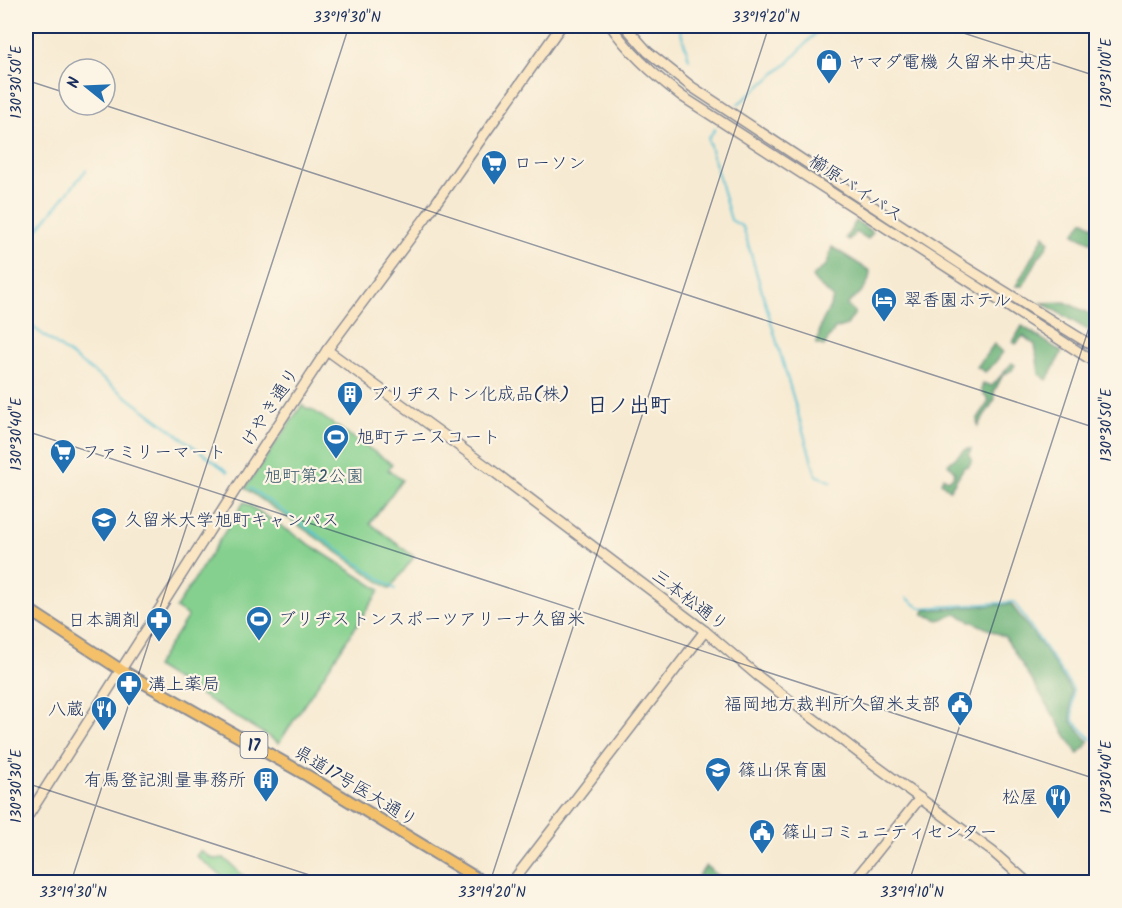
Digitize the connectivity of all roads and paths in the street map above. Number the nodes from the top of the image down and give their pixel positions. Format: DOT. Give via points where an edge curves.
graph roads {
  1 [pos="561,26"];
  2 [pos="611,26"];
  3 [pos="625,26"];
  4 [pos="1096,348"];
  5 [pos="327,350"];
  6 [pos="1096,363"];
  7 [pos="26,608"];
  8 [pos="705,631"];
  9 [pos="121,670"];
  10 [pos="920,798"];
  11 [pos="26,819"];
  12 [pos="483,882"];
  13 [pos="512,882"];
  14 [pos="853,882"];
  15 [pos="1027,882"];
  1 -- 5 [label="street, けやき通り"];
  2 -- 6 [label="street, 櫛原バイパス" via="639,60 682,97"];
  3 -- 4 [label="street, 櫛原バイパス" via="648,52 692,87"];
  5 -- 8 [label="street, 三本松通り"];
  5 -- 9 [label="street, けやき通り"];
  7 -- 9 [label="main road, 県道17号医大通り / 17"];
  8 -- 10 [label="street, 三本松通り" via="809,716"];
  8 -- 13 [label="street"];
  9 -- 11 [label="street, けやき通り"];
  9 -- 12 [label="main road, 県道17号医大通り / 17" via="308,776"];
  10 -- 14 [label="street"];
  10 -- 15 [label="street, 三本松通り"];
}
